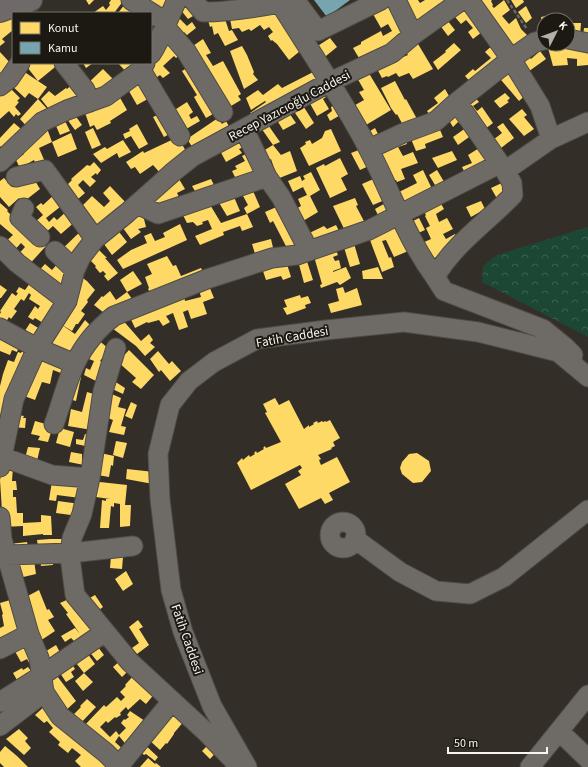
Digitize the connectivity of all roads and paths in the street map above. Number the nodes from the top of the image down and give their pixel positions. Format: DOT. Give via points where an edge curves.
graph roads {
  1 [pos="131,0"];
  2 [pos="177,0"];
  3 [pos="193,0"];
  4 [pos="295,0"];
  5 [pos="396,0"];
  6 [pos="462,0"];
  7 [pos="469,0"];
  8 [pos="507,0"];
  9 [pos="371,2"];
  10 [pos="150,12"];
  11 [pos="152,13"];
  12 [pos="166,22"];
  13 [pos="413,35"];
  14 [pos="536,36"];
  15 [pos="576,41"];
  16 [pos="588,43"];
  17 [pos="536,44"];
  18 [pos="152,52"];
  19 [pos="512,59"];
  20 [pos="19,64"];
  21 [pos="65,64"];
  22 [pos="143,67"];
  23 [pos="330,82"];
  24 [pos="0,86"];
  25 [pos="90,102"];
  26 [pos="457,102"];
  27 [pos="223,112"];
  28 [pos="588,122"];
  29 [pos="244,129"];
  30 [pos="180,136"];
  31 [pos="551,140"];
  32 [pos="369,148"];
  33 [pos="0,162"];
  34 [pos="502,168"];
  35 [pos="267,177"];
  36 [pos="16,178"];
  37 [pos="137,204"];
  38 [pos="24,208"];
  39 [pos="400,214"];
  40 [pos="40,237"];
  41 [pos="95,239"];
  42 [pos="0,246"];
  43 [pos="55,251"];
  44 [pos="309,252"];
  45 [pos="75,270"];
  46 [pos="435,277"];
  47 [pos="67,301"];
  48 [pos="0,328"];
  49 [pos="37,348"];
  50 [pos="116,348"];
  51 [pos="75,364"];
  52 [pos="588,370"];
  53 [pos="588,377"];
  54 [pos="54,424"];
  55 [pos="1,460"];
  56 [pos="90,478"];
  57 [pos="588,510"];
  58 [pos="0,517"];
  59 [pos="355,539"];
  60 [pos="3,544"];
  61 [pos="133,546"];
  62 [pos="70,553"];
  63 [pos="105,632"];
  64 [pos="29,634"];
  65 [pos="0,649"];
  66 [pos="41,676"];
  67 [pos="588,695"];
  68 [pos="38,697"];
  69 [pos="172,701"];
  70 [pos="0,702"];
  71 [pos="0,726"];
  72 [pos="559,731"];
  73 [pos="588,759"];
  74 [pos="120,766"];
  75 [pos="240,767"];
  76 [pos="247,767"];
  77 [pos="530,767"];
  1 -- 10 [label="street"];
  2 -- 12 [label="street"];
  3 -- 23 [label="street" via="203,12 240,10 280,3"];
  4 -- 9 [label="street" via="318,31"];
  5 -- 13 [label="street"];
  6 -- 13 [label="street, Recep Yazıcıoğlu Caddesi"];
  7 -- 19 [label="street"];
  8 -- 14 [label="path"];
  11 -- 12 [label="street"];
  12 -- 18 [label="street"];
  12 -- 27 [label="street" via="168,30 186,51"];
  13 -- 23 [label="street, Recep Yazıcıoğlu Caddesi" via="392,53"];
  15 -- 16 [label="street"];
  17 -- 19 [label="street"];
  19 -- 26 [label="street"];
  19 -- 31 [label="street" via="540,106"];
  20 -- 24 [label="street" via="9,79"];
  21 -- 25 [label="street" via="85,90"];
  22 -- 25 [label="street" via="106,96"];
  22 -- 30 [label="street"];
  23 -- 29 [label="street, Recep Yazıcıoğlu Caddesi"];
  23 -- 32 [label="street"];
  25 -- 33 [label="street" via="42,122"];
  26 -- 32 [label="street" via="436,121"];
  26 -- 34 [label="street"];
  28 -- 31 [label="street"];
  29 -- 35 [label="street"];
  29 -- 37 [label="street, Recep Yazıcıoğlu Caddesi" via="192,157"];
  31 -- 34 [label="street"];
  32 -- 39 [label="street"];
  34 -- 39 [label="street"];
  34 -- 46 [label="street" via="512,183 513,195 464,239"];
  35 -- 37 [label="street" via="158,214"];
  35 -- 44 [label="street" via="281,197"];
  36 -- 41 [label="street" via="45,170"];
  37 -- 41 [label="street, Recep Yazıcıoğlu Caddesi"];
  38 -- 40 [label="street" via="20,218"];
  39 -- 44 [label="street" via="369,230"];
  39 -- 46 [label="street" via="422,260"];
  41 -- 45 [label="street, Recep Yazıcıoğlu Caddesi" via="81,257"];
  42 -- 47 [label="street" via="17,263"];
  43 -- 45 [label="street"];
  44 -- 51 [label="street" via="272,258 207,279 114,316 93,336"];
  45 -- 47 [label="street, Recep Yazıcıoğlu Caddesi"];
  46 -- 52 [label="street" via="444,291 543,329"];
  47 -- 49 [label="street, Recep Yazıcıoğlu Caddesi"];
  48 -- 49 [label="street"];
  49 -- 51 [label="street"];
  49 -- 55 [label="street, Recep Yazıcıoğlu Caddesi" via="14,399"];
  50 -- 56 [label="street" via="103,391"];
  51 -- 54 [label="street"];
  53 -- 76 [label="street, Fatih Caddesi" via="558,352 478,332 404,322 257,339 214,362 189,381 170,405 158,454 171,590 212,706"];
  55 -- 56 [label="street" via="52,475"];
  56 -- 62 [label="street"];
  57 -- 59 [label="street" via="504,577 470,594 436,591 400,572"];
  58 -- 60 [label="street"];
  60 -- 62 [label="street"];
  60 -- 64 [label="street"];
  61 -- 62 [label="street"];
  62 -- 63 [label="street" via="75,595"];
  63 -- 66 [label="street"];
  63 -- 69 [label="street" via="130,662"];
  64 -- 65 [label="street"];
  64 -- 66 [label="street" via="39,658"];
  66 -- 70 [label="street"];
  66 -- 74 [label="street" via="44,692 60,716"];
  67 -- 72 [label="street"];
  68 -- 71 [label="street"];
  69 -- 74 [label="street"];
  69 -- 75 [label="street" via="208,733"];
  72 -- 73 [label="street"];
  72 -- 77 [label="street"];
}
